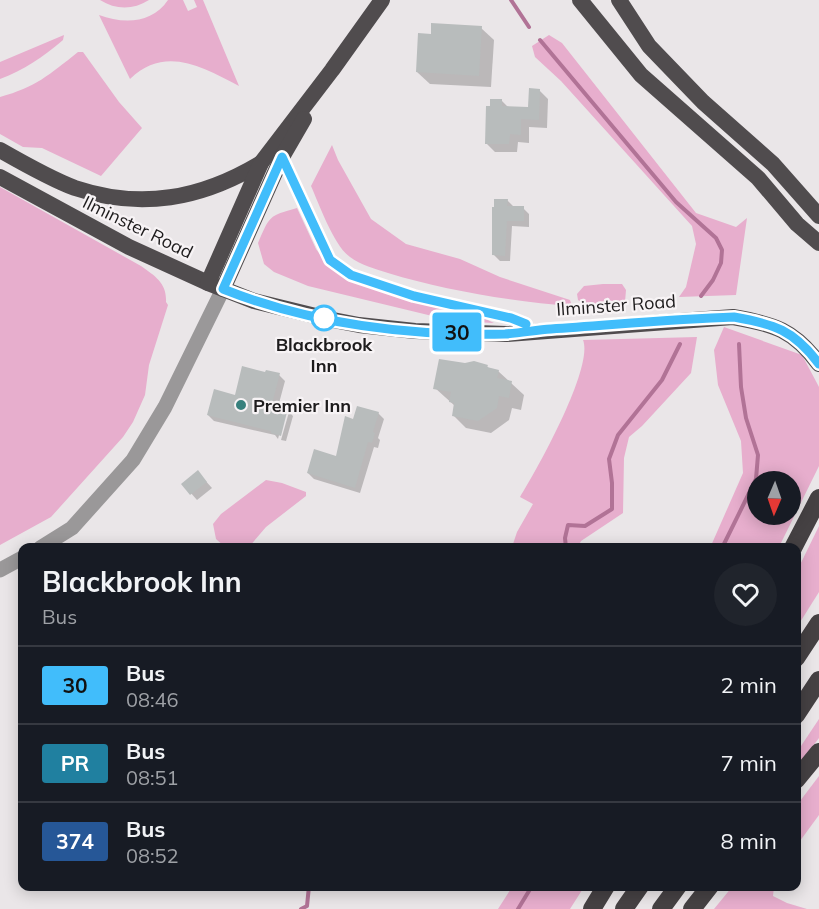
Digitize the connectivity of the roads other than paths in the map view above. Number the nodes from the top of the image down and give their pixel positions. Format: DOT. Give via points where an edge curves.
graph roads {
  1 [pos="382,0"];
  2 [pos="580,0"];
  3 [pos="619,0"];
  4 [pos="332,70"];
  5 [pos="0,150"];
  6 [pos="261,163"];
  7 [pos="0,177"];
  8 [pos="816,212"];
  9 [pos="819,243"];
  10 [pos="215,286"];
  11 [pos="819,364"];
  12 [pos="819,498"];
  13 [pos="48,543"];
  14 [pos="796,543"];
  15 [pos="18,560"];
  16 [pos="0,570"];
  17 [pos="819,623"];
  18 [pos="801,650"];
  19 [pos="819,680"];
  20 [pos="801,707"];
  21 [pos="819,752"];
  22 [pos="801,774"];
  23 [pos="603,891"];
  24 [pos="637,891"];
  25 [pos="674,891"];
  26 [pos="706,891"];
  27 [pos="592,909"];
  28 [pos="624,909"];
  29 [pos="661,909"];
  30 [pos="692,909"];
  1 -- 4 [label="highway"];
  2 -- 9 [label="highway" via="641,75 758,178 797,224"];
  3 -- 8 [label="highway" via="649,46 703,102 773,164"];
  4 -- 6 [label="highway"];
  4 -- 10 [label="highway"];
  5 -- 6 [label="highway, Ilminster Road" via="74,187 123,199 188,195 238,177"];
  6 -- 10 [label="highway"];
  7 -- 10 [label="highway, Ilminster Road" via="129,247"];
  10 -- 11 [label="highway, Ilminster Road" via="254,301 328,319 416,331 507,334 734,317 760,321 795,336"];
  10 -- 13 [label="street" via="199,336 165,407 133,460 72,528"];
  12 -- 14 [label="highway"];
  15 -- 16 [label="street"];
  17 -- 18 [label="highway"];
  19 -- 20 [label="highway"];
  21 -- 22 [label="highway"];
  23 -- 27 [label="highway"];
  24 -- 28 [label="highway"];
  25 -- 29 [label="highway"];
  26 -- 30 [label="highway"];
}
